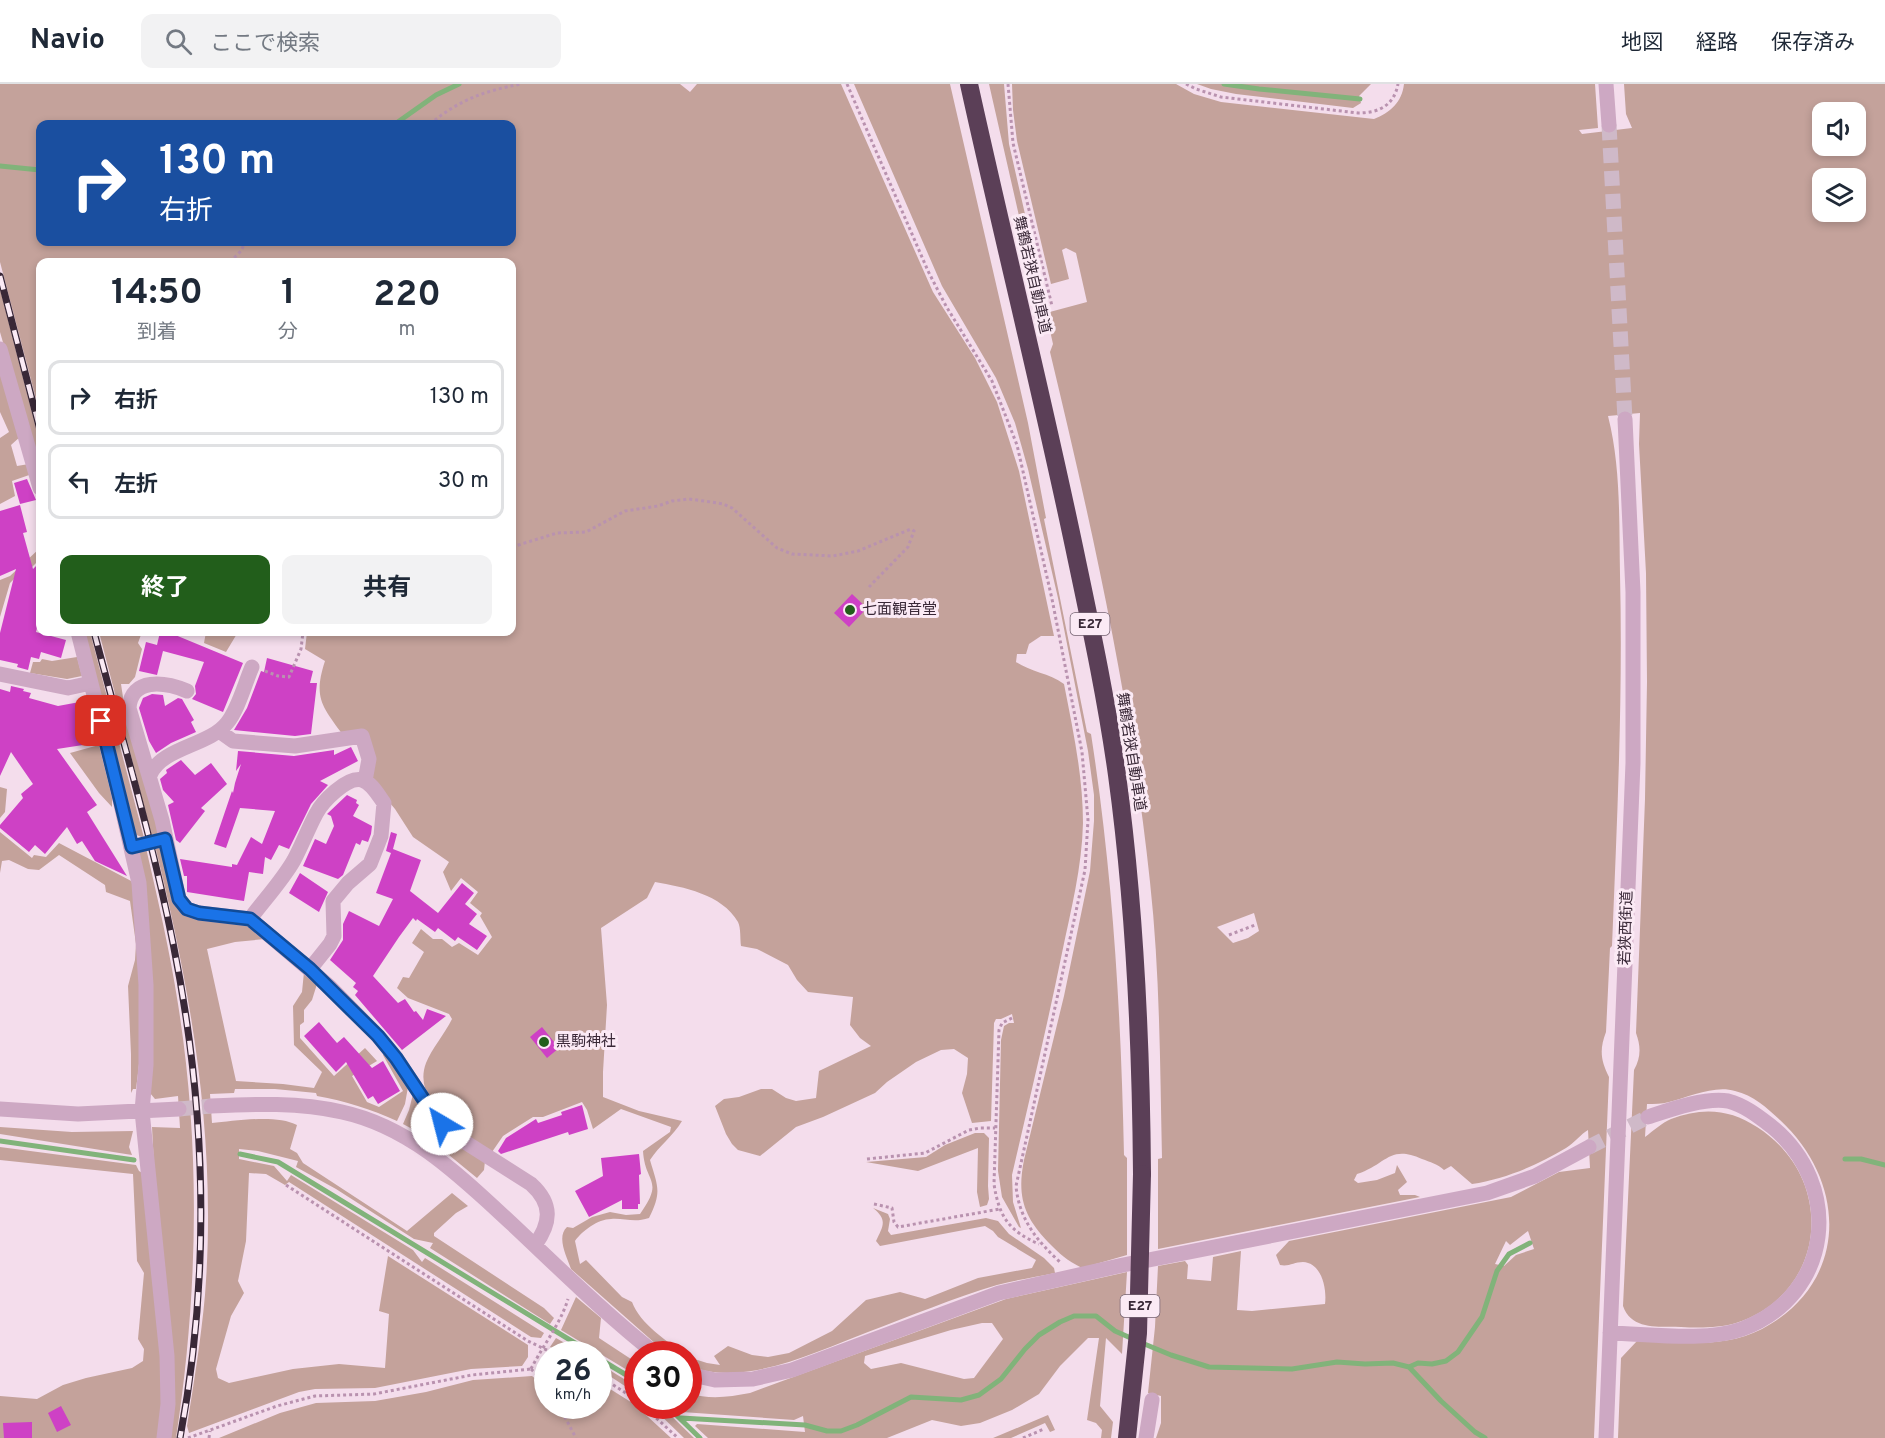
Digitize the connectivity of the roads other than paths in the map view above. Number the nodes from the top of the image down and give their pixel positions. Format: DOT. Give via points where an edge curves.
graph roads {
  1 [pos="969,84"];
  2 [pos="1606,84"];
  3 [pos="1609,125"];
  4 [pos="0,349"];
  5 [pos="1625,418"];
  6 [pos="36,474"];
  7 [pos="79,636"];
  8 [pos="252,667"];
  9 [pos="0,674"];
  10 [pos="91,683"];
  11 [pos="187,691"];
  12 [pos="219,731"];
  13 [pos="150,775"];
  14 [pos="365,781"];
  15 [pos="165,839"];
  16 [pos="132,847"];
  17 [pos="250,919"];
  18 [pos="310,969"];
  19 [pos="211,1106"];
  20 [pos="0,1109"];
  21 [pos="179,1109"];
  22 [pos="142,1112"];
  23 [pos="1648,1117"];
  24 [pos="1589,1147"];
  25 [pos="535,1245"];
  26 [pos="1610,1333"];
  27 [pos="641,1341"];
  28 [pos="702,1377"];
  29 [pos="1152,1400"];
  30 [pos="164,1438"];
  31 [pos="1127,1438"];
  32 [pos="1146,1438"];
  33 [pos="1606,1438"];
  1 -- 31 [label="highway, 舞鶴若狭自動車道 / E27, bridge" via="1055,454 1116,773 1140,1036 1138,1333"];
  2 -- 3 [label="street"];
  4 -- 6 [label="street"];
  5 -- 26 [label="street, 若狭西街道" via="1633,592 1633,763"];
  7 -- 10 [label="street"];
  8 -- 12 [label="street" via="228,723"];
  9 -- 10 [label="street" via="68,687"];
  10 -- 16 [label="street"];
  11 -- 13 [label="street" via="165,684 132,693 129,708"];
  12 -- 13 [label="street" via="157,764"];
  12 -- 14 [label="street" via="233,741 295,746 362,736 369,759"];
  13 -- 15 [label="street"];
  14 -- 17 [label="street" via="353,780 342,786 316,812 293,862"];
  14 -- 18 [label="street" via="384,803 381,836 370,864 333,901 334,936"];
  15 -- 16 [label="street"];
  15 -- 17 [label="street" via="179,899 187,909"];
  16 -- 22 [label="street" via="145,949 146,1065"];
  17 -- 18 [label="street"];
  18 -- 25 [label="street" via="378,1036 442,1124 542,1194 548,1219"];
  19 -- 25 [label="street" via="318,1107 369,1120 421,1146 448,1166"];
  20 -- 22 [label="street"];
  21 -- 22 [label="street"];
  22 -- 30 [label="street" via="167,1356"];
  23 -- 26 [label="street" via="1711,1101 1728,1101 1765,1121 1799,1155 1811,1179 1820,1223 1816,1248 1796,1289 1778,1308 1743,1328 1705,1336"];
  24 -- 28 [label="street" via="1535,1176 1486,1193 999,1293 792,1370 734,1381"];
  25 -- 27 [label="street"];
  26 -- 33 [label="street, 若狭西街道"];
  29 -- 32 [label="street"];
}
